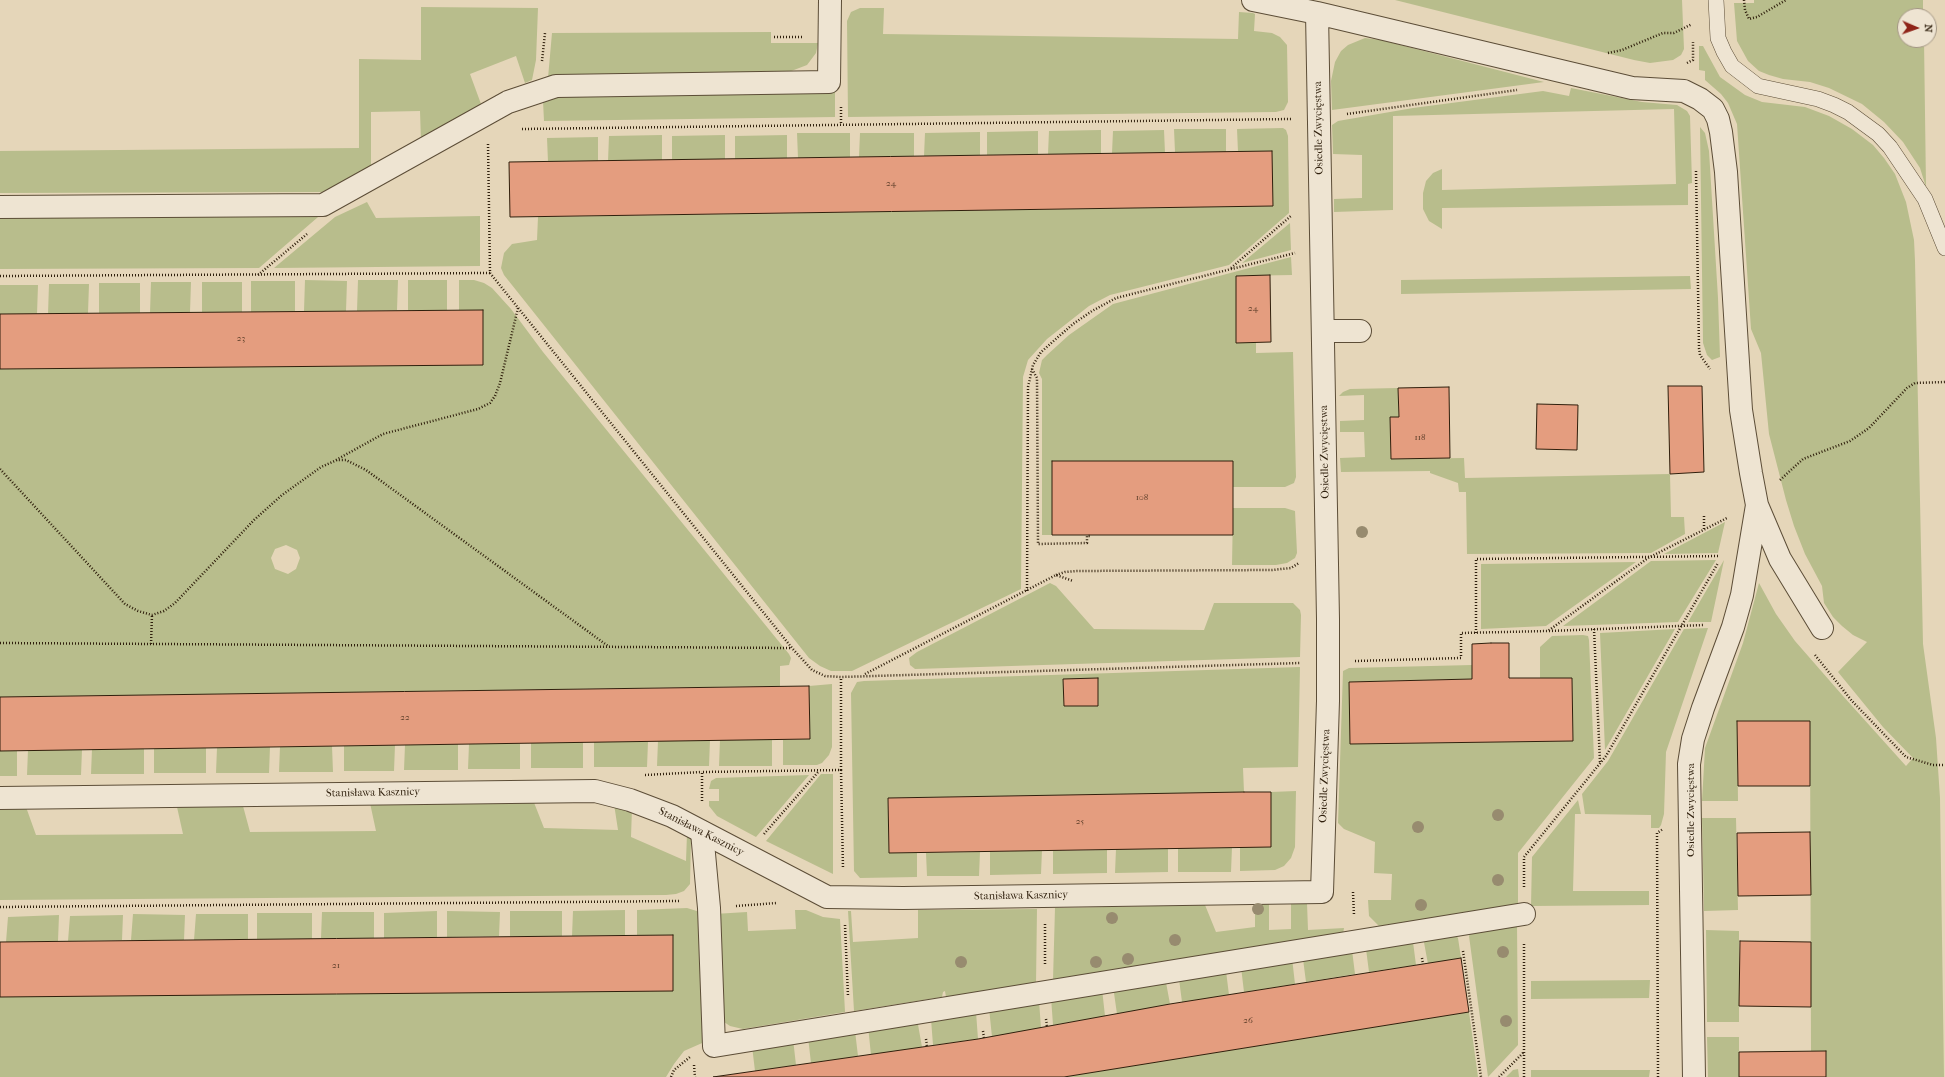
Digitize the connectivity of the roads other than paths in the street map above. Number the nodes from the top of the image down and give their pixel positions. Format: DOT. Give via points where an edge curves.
graph roads {
  1 [pos="830,0"];
  2 [pos="1253,0"];
  3 [pos="1716,2"];
  4 [pos="1317,13"];
  5 [pos="0,207"];
  6 [pos="1945,248"];
  7 [pos="1360,331"];
  8 [pos="1323,332"];
  9 [pos="1758,505"];
  10 [pos="1822,628"];
  11 [pos="0,798"];
  12 [pos="702,832"];
  13 [pos="1322,892"];
  14 [pos="1524,914"];
  15 [pos="1694,1077"];
  1 -- 5 [label="street" via="829,82 556,86 508,102 323,205"];
  2 -- 4 [label="street"];
  3 -- 6 [label="lane" via="1718,38 1732,66 1758,86 1834,105 1878,134 1925,199"];
  4 -- 8 [label="street, Osiedle Zwycięstwa"];
  4 -- 9 [label="street" via="1638,89 1684,91 1713,109 1721,132 1726,172 1741,410"];
  7 -- 8 [label="street"];
  8 -- 13 [label="street, Osiedle Zwycięstwa" via="1328,662"];
  9 -- 10 [label="street" via="1780,559"];
  9 -- 15 [label="street, Osiedle Zwycięstwa" via="1742,595 1693,739 1689,764"];
  11 -- 12 [label="street, Stanisława Kasznicy" via="595,791 630,800 672,816"];
  12 -- 13 [label="street, Stanisława Kasznicy" via="827,897"];
  12 -- 14 [label="street" via="714,1046"];
}
